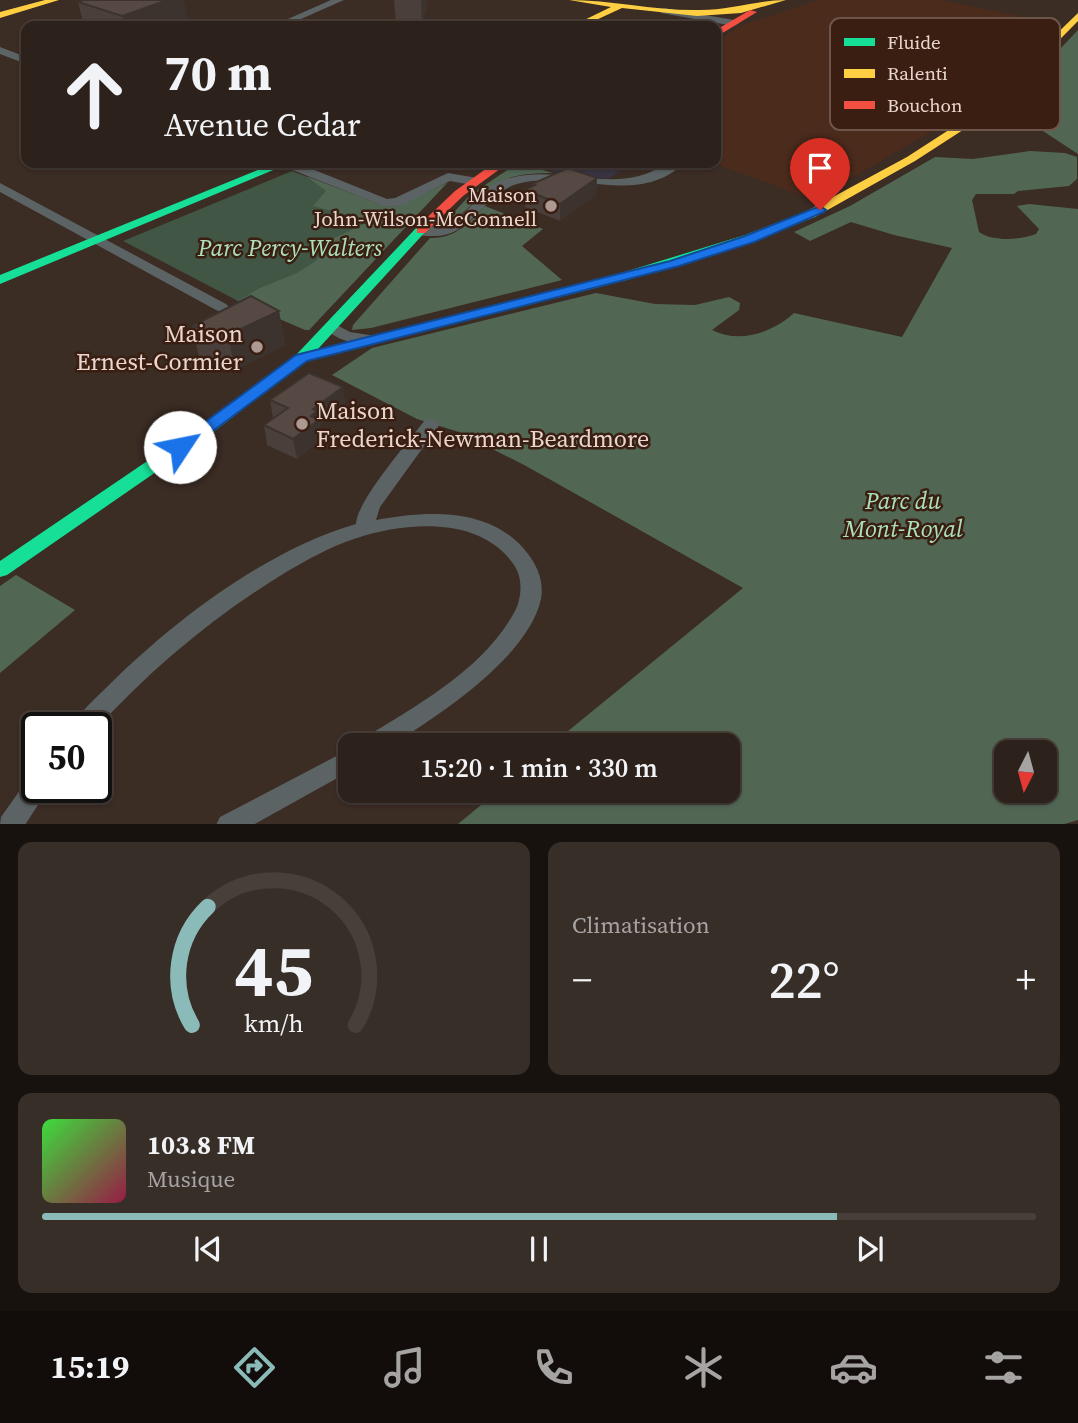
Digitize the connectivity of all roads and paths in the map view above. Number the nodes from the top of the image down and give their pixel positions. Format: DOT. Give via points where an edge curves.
graph roads {
  1 [pos="55,0"];
  2 [pos="339,0"];
  3 [pos="573,0"];
  4 [pos="640,0"];
  5 [pos="782,0"];
  6 [pos="620,6"];
  7 [pos="661,6"];
  8 [pos="758,6"];
  9 [pos="0,15"];
  10 [pos="1078,16"];
  11 [pos="289,21"];
  12 [pos="587,21"];
  13 [pos="734,23"];
  14 [pos="721,31"];
  15 [pos="1060,34"];
  16 [pos="0,50"];
  17 [pos="21,59"];
  18 [pos="956,130"];
  19 [pos="269,168"];
  20 [pos="294,168"];
  21 [pos="494,168"];
  22 [pos="668,168"];
  23 [pos="472,181"];
  24 [pos="0,187"];
  25 [pos="419,231"];
  26 [pos="96,240"];
  27 [pos="0,280"];
  28 [pos="221,307"];
  29 [pos="331,327"];
  30 [pos="370,339"];
  31 [pos="301,358"];
  32 [pos="431,424"];
  33 [pos="366,528"];
  34 [pos="0,570"];
  35 [pos="99,712"];
  36 [pos="390,733"];
  37 [pos="338,765"];
  38 [pos="25,803"];
  39 [pos="10,824"];
  40 [pos="229,824"];
  1 -- 9 [label="main road"];
  2 -- 11 [label="street"];
  3 -- 6 [label="main road"];
  4 -- 6 [label="main road"];
  5 -- 8 [label="main road"];
  6 -- 7 [label="main road"];
  6 -- 12 [label="main road"];
  7 -- 8 [label="main road" via="691,13"];
  7 -- 13 [label="street"];
  8 -- 13 [label="main road"];
  10 -- 15 [label="main road"];
  13 -- 14 [label="main road"];
  16 -- 17 [label="street"];
  18 -- 30 [label="main road" via="811,214 750,239 675,263"];
  19 -- 26 [label="main road"];
  20 -- 23 [label="street" via="386,203 398,202 445,177"];
  21 -- 23 [label="main road"];
  22 -- 25 [label="street" via="627,182 556,177 513,181 496,189 454,229"];
  23 -- 25 [label="main road"];
  24 -- 26 [label="street"];
  25 -- 29 [label="main road"];
  26 -- 27 [label="main road"];
  26 -- 28 [label="street"];
  29 -- 30 [label="street" via="346,336"];
  29 -- 31 [label="main road"];
  30 -- 31 [label="main road"];
  31 -- 34 [label="main road"];
  32 -- 33 [label="street" via="370,507"];
  33 -- 35 [label="street" via="325,543 233,596 148,663"];
  33 -- 36 [label="street" via="433,521 476,527 519,555 531,586 522,618 490,657"];
  37 -- 40 [label="street"];
  38 -- 39 [label="street"];
}
